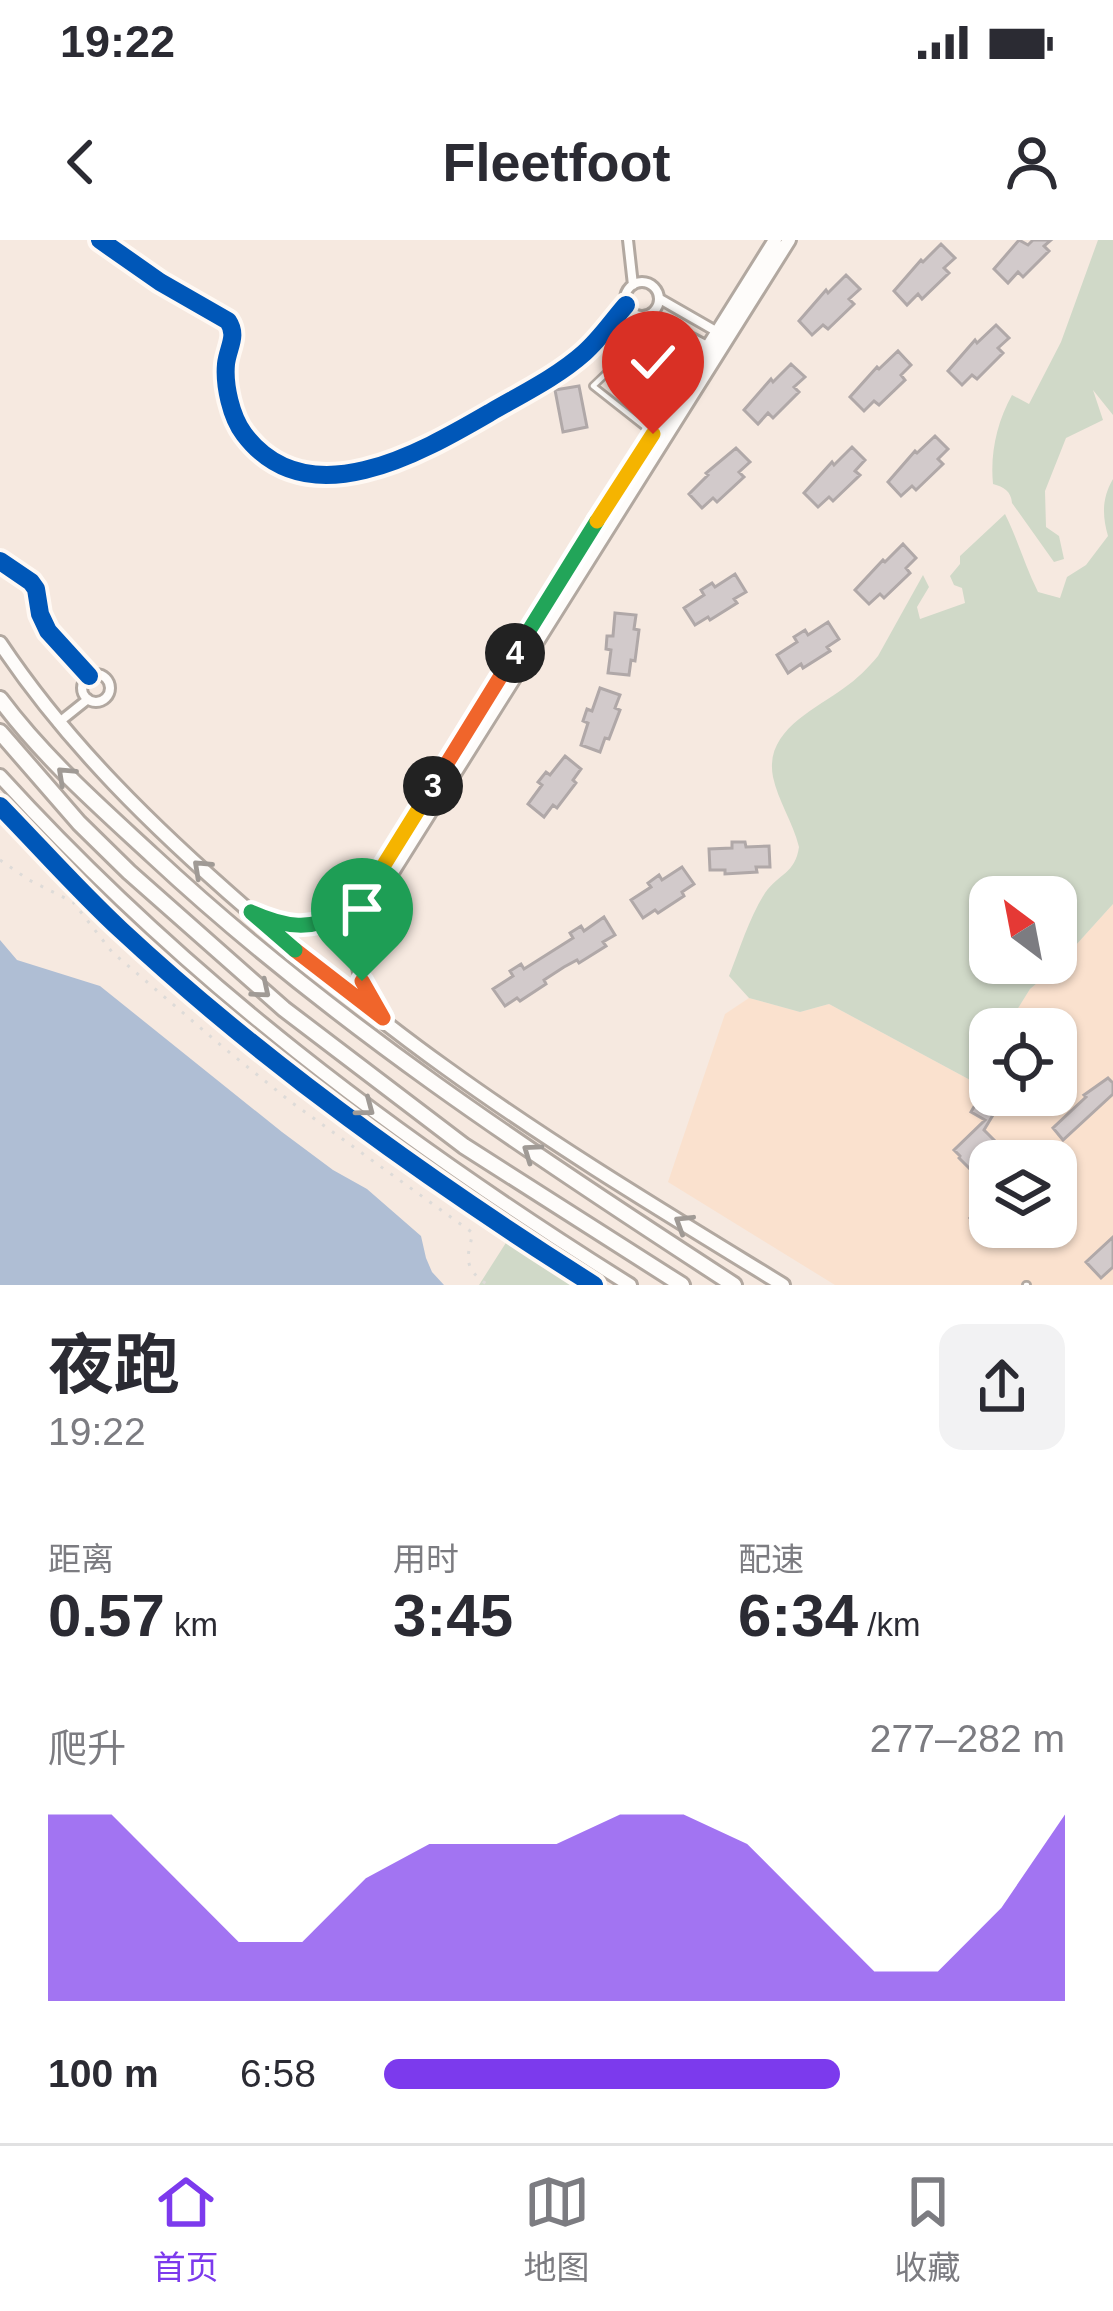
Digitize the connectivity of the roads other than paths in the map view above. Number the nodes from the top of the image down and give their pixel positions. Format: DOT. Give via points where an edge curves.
graph roads {
  1 [pos="100,240"];
  2 [pos="628,240"];
  3 [pos="775,240"];
  4 [pos="789,240"];
  5 [pos="633,285"];
  6 [pos="660,299"];
  7 [pos="626,304"];
  8 [pos="648,315"];
  9 [pos="722,335"];
  10 [pos="640,341"];
  11 [pos="714,349"];
  12 [pos="653,434"];
  13 [pos="0,561"];
  14 [pos="0,643"];
  15 [pos="88,676"];
  16 [pos="0,699"];
  17 [pos="88,699"];
  18 [pos="58,723"];
  19 [pos="0,732"];
  20 [pos="0,776"];
  21 [pos="251,912"];
  22 [pos="383,1018"];
  23 [pos="630,1285"];
  24 [pos="682,1285"];
  25 [pos="734,1285"];
  26 [pos="783,1285"];
  1 -- 7 [label="street" via="231,323 226,377 237,423 274,462 313,473 364,471 424,449 566,367"];
  2 -- 5 [label="street"];
  3 -- 9 [label="main road"];
  4 -- 9 [label="main road"];
  5 -- 6 [label="street" via="650,284"];
  5 -- 7 [label="street"];
  6 -- 8 [label="street"];
  6 -- 9 [label="street"];
  7 -- 8 [label="street"];
  8 -- 11 [label="street"];
  9 -- 11 [label="main road"];
  10 -- 12 [label="lane" via="593,386"];
  11 -- 12 [label="main road"];
  11 -- 22 [label="main road" via="364,917 358,968"];
  12 -- 21 [label="main road" via="361,898 319,925 290,926"];
  13 -- 15 [label="street" via="31,582 48,631"];
  14 -- 18 [label="main road"];
  15 -- 17 [label="street"];
  15 -- 17 [label="street" via="101,675 110,689 102,700"];
  25 -- 16 [label="highway, one-way" via="398,1059 220,920 49,760"];
  17 -- 18 [label="street"];
  21 -- 18 [label="main road, one-way"];
  19 -- 24 [label="highway, one-way" via="129,872 284,1009 464,1146"];
  20 -- 23 [label="main road, one-way" via="136,916 317,1070"];
  21 -- 22 [label="main road"];
  26 -- 22 [label="main road, one-way" via="608,1176"];
}
